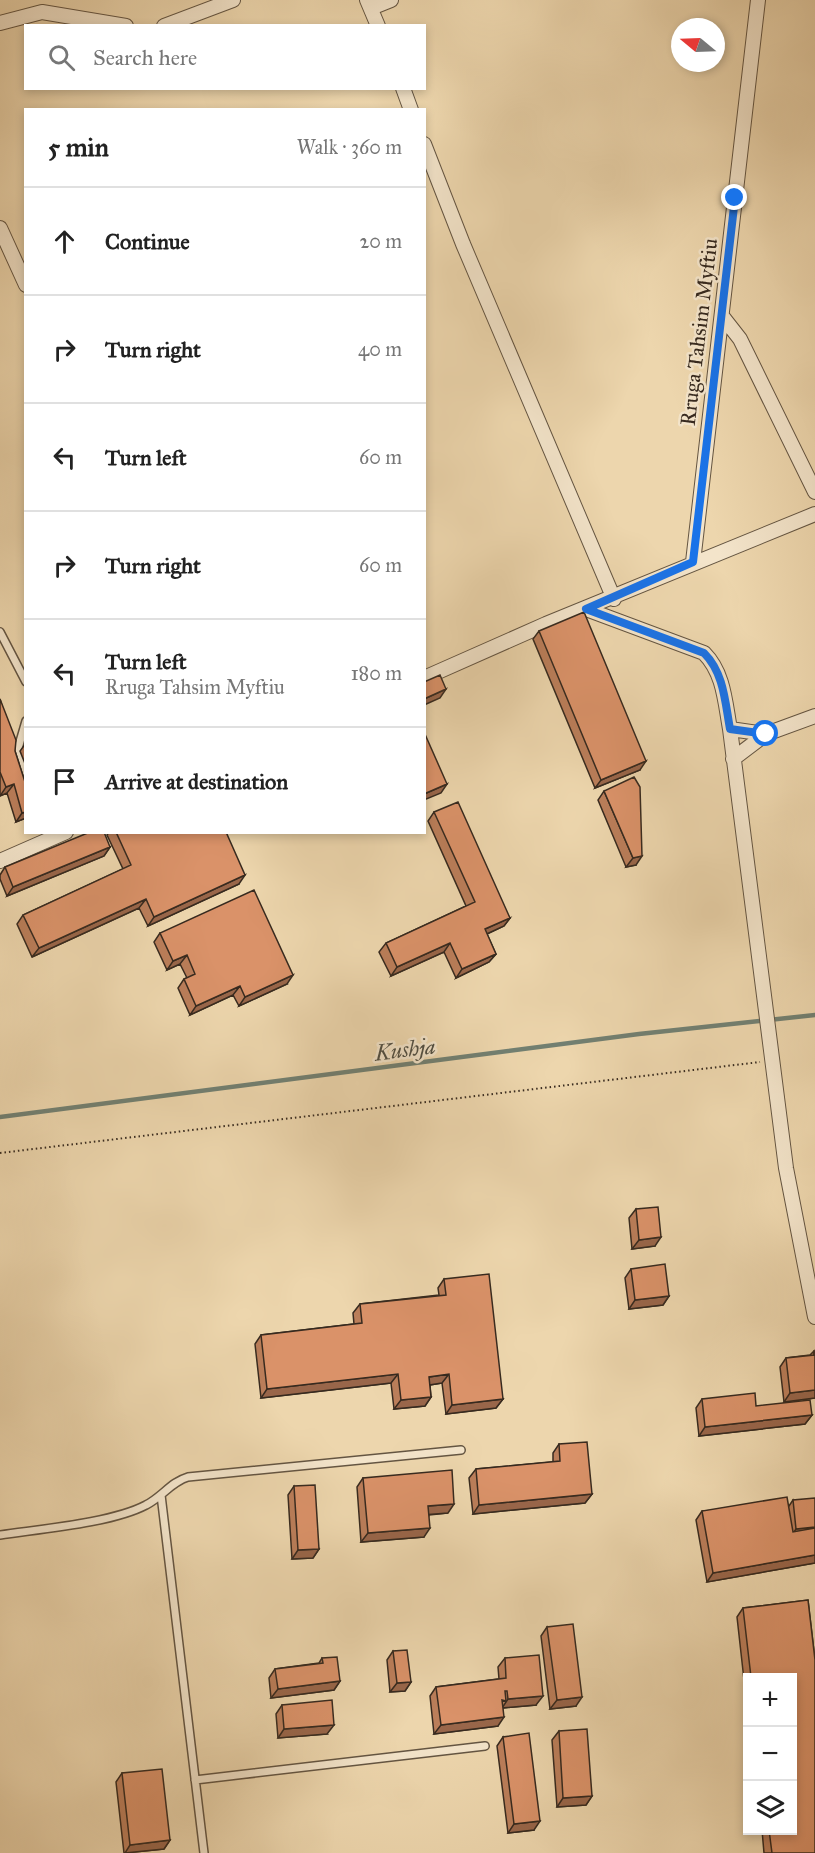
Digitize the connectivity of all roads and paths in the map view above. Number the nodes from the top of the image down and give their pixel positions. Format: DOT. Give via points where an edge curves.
graph roads {
  1 [pos="233,0"];
  2 [pos="391,0"];
  3 [pos="758,0"];
  4 [pos="369,4"];
  5 [pos="39,6"];
  6 [pos="0,23"];
  7 [pos="117,24"];
  8 [pos="169,24"];
  9 [pos="377,24"];
  10 [pos="404,90"];
  11 [pos="410,108"];
  12 [pos="426,149"];
  13 [pos="0,228"];
  14 [pos="24,281"];
  15 [pos="722,315"];
  16 [pos="815,492"];
  17 [pos="815,514"];
  18 [pos="693,562"];
  19 [pos="614,598"];
  20 [pos="586,609"];
  21 [pos="0,632"];
  22 [pos="426,677"];
  23 [pos="24,678"];
  24 [pos="815,716"];
  25 [pos="24,728"];
  26 [pos="730,729"];
  27 [pos="766,734"];
  28 [pos="733,759"];
  29 [pos="24,771"];
  30 [pos="46,836"];
  31 [pos="0,861"];
  32 [pos="771,1054"];
  33 [pos="0,1153"];
  34 [pos="815,1317"];
  35 [pos="461,1450"];
  36 [pos="161,1495"];
  37 [pos="0,1535"];
  38 [pos="485,1746"];
  39 [pos="195,1780"];
  40 [pos="204,1853"];
  1 -- 8 [label="street"];
  2 -- 4 [label="street"];
  3 -- 15 [label="street, Rruga Tahsim Myftiu"];
  4 -- 9 [label="street"];
  5 -- 6 [label="street"];
  5 -- 7 [label="street"];
  10 -- 11 [label="street"];
  12 -- 19 [label="street"];
  13 -- 14 [label="street"];
  15 -- 16 [label="street" via="740,339"];
  15 -- 18 [label="street, Rruga Tahsim Myftiu"];
  17 -- 18 [label="street"];
  18 -- 19 [label="street"];
  19 -- 20 [label="street"];
  20 -- 22 [label="street"];
  20 -- 26 [label="street" via="704,653 721,678"];
  21 -- 23 [label="lane"];
  24 -- 27 [label="street"];
  25 -- 29 [label="lane" via="17,752"];
  26 -- 27 [label="street"];
  26 -- 28 [label="street"];
  27 -- 28 [label="street"];
  28 -- 32 [label="street"];
  30 -- 31 [label="street"];
  32 -- 33 [label="path"];
  32 -- 34 [label="street" via="786,1168"];
  35 -- 36 [label="lane" via="188,1477"];
  36 -- 37 [label="lane" via="146,1506 100,1519"];
  36 -- 39 [label="lane"];
  38 -- 39 [label="lane"];
  39 -- 40 [label="lane"];
}
